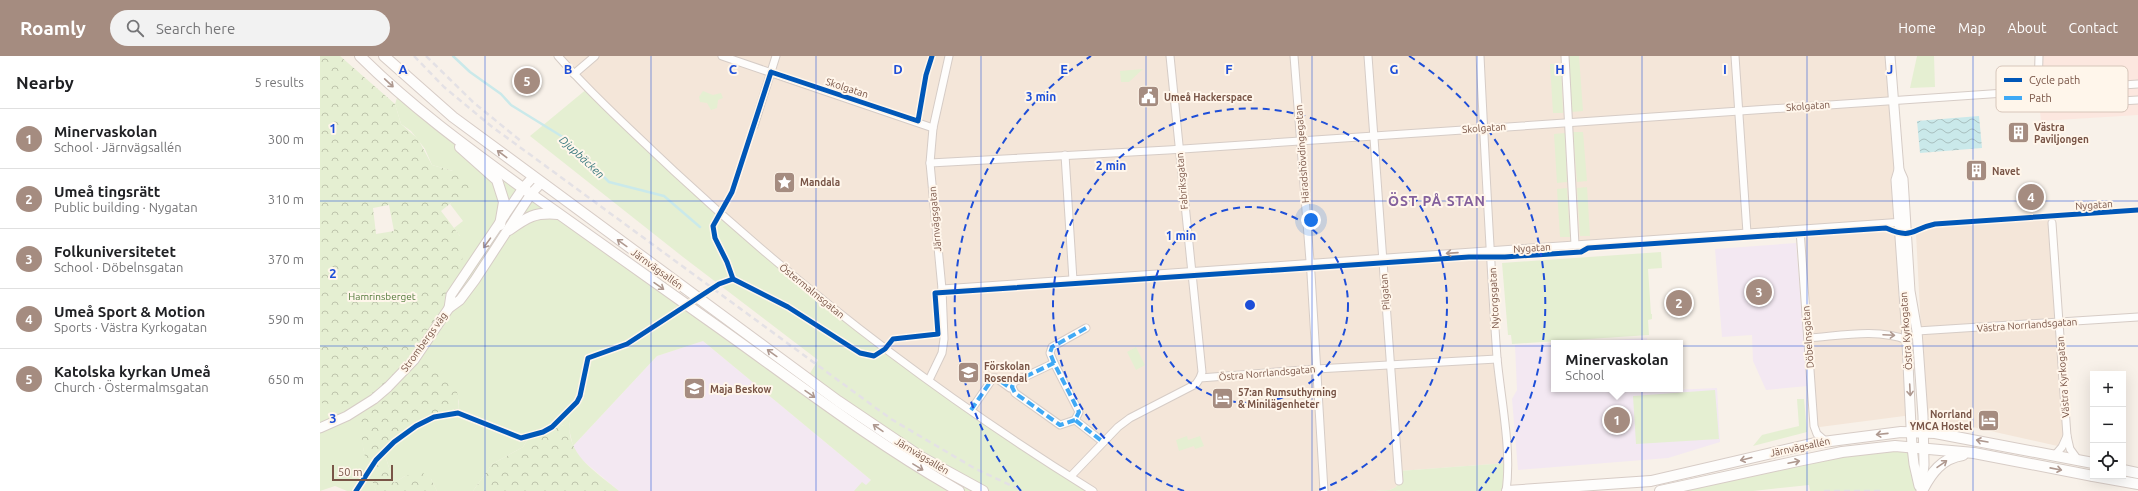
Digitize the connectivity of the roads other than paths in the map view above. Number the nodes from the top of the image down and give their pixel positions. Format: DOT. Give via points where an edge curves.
graph roads {
  1 [pos="360,56"];
  2 [pos="384,56"];
  3 [pos="558,56"];
  4 [pos="595,56"];
  5 [pos="722,56"];
  6 [pos="776,56"];
  7 [pos="949,56"];
  8 [pos="1170,56"];
  9 [pos="1294,56"];
  10 [pos="1368,56"];
  11 [pos="1480,56"];
  12 [pos="1564,56"];
  13 [pos="1735,56"];
  14 [pos="1890,56"];
  15 [pos="2039,56"];
  16 [pos="2039,66"];
  17 [pos="771,72"];
  18 [pos="574,74"];
  19 [pos="2138,84"];
  20 [pos="2128,85"];
  21 [pos="1996,93"];
  22 [pos="1894,100"];
  23 [pos="2138,100"];
  24 [pos="2128,101"];
  25 [pos="1739,111"];
  26 [pos="1568,123"];
  27 [pos="754,126"];
  28 [pos="933,128"];
  29 [pos="1484,128"];
  30 [pos="444,129"];
  31 [pos="1374,136"];
  32 [pos="1302,141"];
  33 [pos="1178,150"];
  34 [pos="1066,155"];
  35 [pos="930,163"];
  36 [pos="537,180"];
  37 [pos="527,191"];
  38 [pos="559,214"];
  39 [pos="1903,222"];
  40 [pos="2052,223"];
  41 [pos="504,228"];
  42 [pos="1800,230"];
  43 [pos="1747,233"];
  44 [pos="1575,245"];
  45 [pos="1491,250"];
  46 [pos="1382,258"];
  47 [pos="1310,263"];
  48 [pos="1190,271"];
  49 [pos="1072,280"];
  50 [pos="942,289"];
  51 [pos="2138,317"];
  52 [pos="2059,323"];
  53 [pos="1086,328"];
  54 [pos="1916,331"];
  55 [pos="1808,338"];
  56 [pos="1907,340"];
  57 [pos="1498,359"];
  58 [pos="1054,363"];
  59 [pos="1390,366"];
  60 [pos="1316,369"];
  61 [pos="1200,378"];
  62 [pos="929,380"];
  63 [pos="1012,387"];
  64 [pos="971,410"];
  65 [pos="1075,420"];
  66 [pos="320,428"];
  67 [pos="1912,432"];
  68 [pos="1923,432"];
  69 [pos="2067,436"];
  70 [pos="1825,441"];
  71 [pos="1103,442"];
  72 [pos="1912,447"];
  73 [pos="1923,448"];
  74 [pos="1974,453"];
  75 [pos="2055,455"];
  76 [pos="2078,460"];
  77 [pos="2090,462"];
  78 [pos="2126,471"];
  79 [pos="2138,473"];
  80 [pos="2090,475"];
  81 [pos="1072,476"];
  82 [pos="2110,479"];
  83 [pos="1399,481"];
  84 [pos="2138,484"];
  85 [pos="959,491"];
  86 [pos="984,491"];
  87 [pos="1094,491"];
  88 [pos="1324,491"];
  89 [pos="1506,491"];
  90 [pos="1660,491"];
  91 [pos="1921,491"];
  1 -- 30 [label="main road, Järnvägsallén, one-way"];
  36 -- 2 [label="main road, Järnvägsallén, one-way" via="453,117"];
  3 -- 18 [label="street, Östermalmsgatan"];
  4 -- 18 [label="street"];
  5 -- 17 [label="street, Skolgatan"];
  6 -- 17 [label="street"];
  7 -- 28 [label="street, Järnvägsgatan"];
  8 -- 33 [label="street, Fabriksgatan"];
  9 -- 32 [label="street, Häradshövdingegatan"];
  10 -- 31 [label="street, Pilgatan"];
  11 -- 29 [label="street, Nytorgsgatan"];
  12 -- 26 [label="street"];
  13 -- 25 [label="street"];
  14 -- 22 [label="street, Östra Kyrkogatan"];
  15 -- 16 [label="street"];
  17 -- 27 [label="street"];
  17 -- 28 [label="street, Skolgatan"];
  18 -- 62 [label="street, Östermalmsgatan" via="725,218 806,287"];
  19 -- 20 [label="street, Skolgatan"];
  21 -- 22 [label="street, Skolgatan"];
  22 -- 25 [label="street, Skolgatan"];
  22 -- 39 [label="street, Östra Kyrkogatan" via="1899,170 1896,180"];
  23 -- 24 [label="street"];
  25 -- 26 [label="street, Skolgatan"];
  25 -- 43 [label="street"];
  26 -- 29 [label="street, Skolgatan"];
  26 -- 44 [label="street"];
  28 -- 35 [label="street, Järnvägsgatan"];
  29 -- 31 [label="street, Skolgatan"];
  29 -- 45 [label="street, Nytorgsgatan"];
  30 -- 37 [label="main road, Järnvägsallén"];
  30 -- 41 [label="main road" via="467,155 497,180 504,202"];
  31 -- 32 [label="street, Skolgatan"];
  31 -- 46 [label="street, Pilgatan"];
  32 -- 33 [label="street, Skolgatan"];
  32 -- 47 [label="street, Häradshövdingegatan"];
  33 -- 34 [label="street, Skolgatan"];
  33 -- 48 [label="street, Fabriksgatan"];
  34 -- 35 [label="street, Skolgatan"];
  34 -- 49 [label="street"];
  35 -- 50 [label="street, Järnvägsgatan"];
  36 -- 37 [label="street, Strombergs väg"];
  86 -- 36 [label="main road, Järnvägsallén, one-way" via="921,457 884,433"];
  37 -- 38 [label="main road, Järnvägsallén"];
  37 -- 41 [label="street, Strombergs väg"];
  38 -- 41 [label="main road" via="534,214"];
  38 -- 85 [label="main road, Järnvägsallén, one-way" via="831,409 916,466"];
  39 -- 42 [label="street, Nygatan"];
  39 -- 54 [label="street, Östra Kyrkogatan"];
  39 -- 56 [label="street, Östra Kyrkogatan"];
  40 -- 52 [label="street, Västra Kyrkogatan"];
  41 -- 66 [label="street, Strombergs väg" via="451,295 449,308 414,360 388,387 362,407"];
  42 -- 43 [label="street, Nygatan"];
  42 -- 55 [label="street, Döbelnsgatan"];
  43 -- 44 [label="street, Nygatan"];
  44 -- 45 [label="street, Nygatan"];
  45 -- 46 [label="street, Nygatan, one-way"];
  45 -- 57 [label="street, Nytorgsgatan"];
  46 -- 47 [label="street, Nygatan"];
  46 -- 59 [label="street, Pilgatan"];
  47 -- 48 [label="street, Nygatan"];
  47 -- 60 [label="street, Häradshövdingegatan"];
  48 -- 49 [label="street, Nygatan"];
  48 -- 61 [label="street, Fabriksgatan" via="1202,372"];
  49 -- 50 [label="street, Nygatan"];
  50 -- 62 [label="street, Järnvägsgatan" via="942,353"];
  51 -- 52 [label="street, Västra Norrlandsgatan"];
  52 -- 54 [label="street, Västra Norrlandsgatan"];
  52 -- 69 [label="street, Västra Kyrkogatan"];
  53 -- 58 [label="street" via="1052,347 1050,353"];
  54 -- 68 [label="street, Östra Kyrkogatan"];
  55 -- 56 [label="street, one-way" via="1894,334"];
  55 -- 70 [label="street, Döbelnsgatan" via="1815,430"];
  56 -- 67 [label="street, Östra Kyrkogatan, one-way"];
  57 -- 59 [label="street, Östra Norrlandsgatan"];
  57 -- 89 [label="street, Nytorgsgatan" via="1505,428 1508,480"];
  58 -- 63 [label="street" via="1014,382"];
  58 -- 65 [label="street" via="1079,412"];
  59 -- 60 [label="street, Östra Norrlandsgatan"];
  59 -- 83 [label="street, Pilgatan"];
  60 -- 61 [label="street, Östra Norrlandsgatan"];
  60 -- 88 [label="street, Häradshövdingegatan"];
  61 -- 71 [label="street" via="1196,384 1130,418"];
  62 -- 64 [label="street, Östermalmsgatan"];
  63 -- 64 [label="street" via="993,378"];
  63 -- 65 [label="street" via="1015,393 1060,424"];
  64 -- 81 [label="street, Östermalmsgatan"];
  65 -- 71 [label="street"];
  67 -- 68 [label="main road, Järnvägsallén"];
  67 -- 70 [label="main road, Järnvägsallén, one-way"];
  67 -- 72 [label="street, Östra Kyrkogatan"];
  68 -- 73 [label="street, Östra Kyrkogatan"];
  75 -- 68 [label="main road, Järnvägsallén, one-way"];
  69 -- 75 [label="street"];
  69 -- 76 [label="street, Västra Kyrkogatan" via="2070,449"];
  70 -- 89 [label="main road, Järnvägsallén, one-way" via="1650,481"];
  71 -- 81 [label="street"];
  72 -- 73 [label="main road, Järnvägsallén"];
  90 -- 72 [label="main road, Järnvägsallén, one-way" via="1842,452 1895,446"];
  72 -- 91 [label="street, Östra Kyrkogatan"];
  73 -- 74 [label="main road, Järnvägsallén"];
  73 -- 91 [label="street, Östra Kyrkogatan"];
  74 -- 80 [label="main road, Järnvägsallén, one-way"];
  91 -- 74 [label="main road, one-way" via="1931,473 1941,465 1953,457"];
  75 -- 76 [label="main road, Järnvägsallén"];
  76 -- 77 [label="main road, Järnvägsallén"];
  78 -- 79 [label="main road"];
  81 -- 87 [label="street, Östermalmsgatan"];
  82 -- 84 [label="main road, Järnvägsallén"];
}
